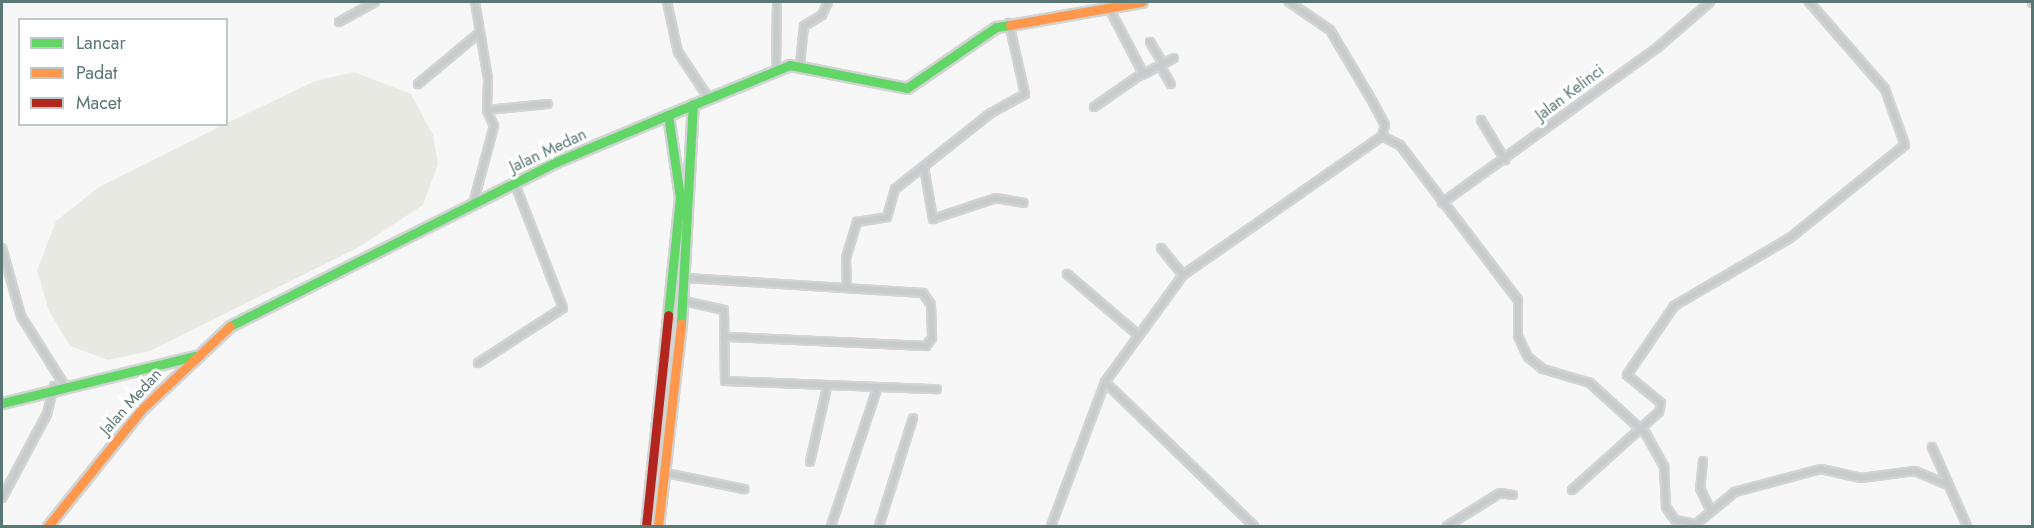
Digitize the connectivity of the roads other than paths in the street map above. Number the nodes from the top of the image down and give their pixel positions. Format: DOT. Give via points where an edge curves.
graph roads {
  1 [pos="375,2"];
  2 [pos="475,2"];
  3 [pos="667,2"];
  4 [pos="777,2"];
  5 [pos="828,2"];
  6 [pos="1142,2"];
  7 [pos="1289,2"];
  8 [pos="1710,2"];
  9 [pos="1809,2"];
  10 [pos="1108,8"];
  11 [pos="339,22"];
  12 [pos="1009,22"];
  13 [pos="479,33"];
  14 [pos="1150,42"];
  15 [pos="1173,58"];
  16 [pos="800,64"];
  17 [pos="1161,65"];
  18 [pos="776,68"];
  19 [pos="1142,75"];
  20 [pos="418,84"];
  21 [pos="1171,84"];
  22 [pos="708,97"];
  23 [pos="548,104"];
  24 [pos="693,104"];
  25 [pos="1094,107"];
  26 [pos="487,110"];
  27 [pos="668,115"];
  28 [pos="1481,120"];
  29 [pos="1382,136"];
  30 [pos="1504,160"];
  31 [pos="924,167"];
  32 [pos="515,184"];
  33 [pos="1024,203"];
  34 [pos="1442,203"];
  35 [pos="473,204"];
  36 [pos="2,248"];
  37 [pos="1161,248"];
  38 [pos="4,260"];
  39 [pos="1067,274"];
  40 [pos="1183,275"];
  41 [pos="686,278"];
  42 [pos="847,288"];
  43 [pos="684,301"];
  44 [pos="1137,334"];
  45 [pos="724,337"];
  46 [pos="195,356"];
  47 [pos="478,363"];
  48 [pos="1105,382"];
  49 [pos="59,385"];
  50 [pos="827,387"];
  51 [pos="877,389"];
  52 [pos="937,389"];
  53 [pos="2,403"];
  54 [pos="913,418"];
  55 [pos="1642,430"];
  56 [pos="1932,447"];
  57 [pos="1703,461"];
  58 [pos="810,462"];
  59 [pos="666,473"];
  60 [pos="1946,484"];
  61 [pos="744,489"];
  62 [pos="1572,490"];
  63 [pos="1513,495"];
  64 [pos="2,498"];
  65 [pos="1711,512"];
  66 [pos="48,526"];
  67 [pos="646,526"];
  68 [pos="658,526"];
  69 [pos="831,526"];
  70 [pos="879,526"];
  71 [pos="1051,526"];
  72 [pos="1254,526"];
  73 [pos="1447,526"];
  74 [pos="1967,526"];
  1 -- 11 [label="street"];
  2 -- 13 [label="street"];
  3 -- 22 [label="street" via="678,52"];
  4 -- 18 [label="street"];
  5 -- 16 [label="street" via="822,15 805,24"];
  6 -- 10 [label="main road, Jalan Medan"];
  7 -- 29 [label="street" via="1330,30 1385,125"];
  8 -- 30 [label="street, Jalan Kelinci"];
  9 -- 55 [label="street" via="1885,89 1905,145 1790,238 1674,306 1627,375 1661,403 1655,418"];
  10 -- 12 [label="main road, Jalan Medan"];
  10 -- 19 [label="street"];
  12 -- 16 [label="main road, Jalan Medan" via="984,33 907,88 874,85"];
  12 -- 31 [label="street" via="1025,94 990,113"];
  13 -- 20 [label="street"];
  13 -- 26 [label="street"];
  14 -- 17 [label="street"];
  15 -- 17 [label="street"];
  16 -- 18 [label="main road, Jalan Medan"];
  17 -- 19 [label="street"];
  17 -- 21 [label="street"];
  18 -- 22 [label="main road, Jalan Medan"];
  19 -- 25 [label="street"];
  22 -- 24 [label="main road, Jalan Medan"];
  23 -- 26 [label="street"];
  24 -- 27 [label="main road, Jalan Medan"];
  24 -- 41 [label="main road"];
  26 -- 35 [label="street" via="493,137"];
  27 -- 32 [label="main road, Jalan Medan"];
  27 -- 67 [label="main road" via="680,197"];
  28 -- 30 [label="street"];
  29 -- 34 [label="street" via="1400,145"];
  29 -- 40 [label="street"];
  30 -- 34 [label="street, Jalan Kelinci"];
  31 -- 33 [label="street" via="929,211 935,219 996,198"];
  31 -- 42 [label="street" via="894,191 887,217 857,222 846,258"];
  32 -- 35 [label="main road, Jalan Medan"];
  32 -- 47 [label="street" via="563,308"];
  34 -- 55 [label="street" via="1518,300 1518,336 1528,357 1543,369 1590,383"];
  35 -- 46 [label="main road, Jalan Medan" via="334,278 259,308"];
  36 -- 38 [label="street"];
  37 -- 40 [label="street"];
  38 -- 49 [label="street" via="19,312"];
  39 -- 44 [label="street"];
  40 -- 44 [label="street"];
  41 -- 42 [label="street"];
  41 -- 43 [label="main road"];
  42 -- 45 [label="street" via="927,295 930,343 848,345"];
  43 -- 45 [label="street" via="722,308"];
  43 -- 59 [label="main road"];
  44 -- 48 [label="street"];
  45 -- 50 [label="street" via="724,381"];
  46 -- 49 [label="main road"];
  46 -- 66 [label="main road, Jalan Medan" via="128,425"];
  48 -- 71 [label="street"];
  48 -- 72 [label="street"];
  49 -- 53 [label="main road"];
  49 -- 64 [label="street"];
  50 -- 51 [label="street"];
  50 -- 58 [label="street"];
  51 -- 52 [label="street"];
  51 -- 69 [label="street"];
  54 -- 70 [label="street"];
  55 -- 62 [label="street"];
  55 -- 65 [label="street" via="1664,467 1670,516 1691,524"];
  56 -- 60 [label="street"];
  57 -- 65 [label="street" via="1700,488"];
  59 -- 61 [label="street"];
  59 -- 68 [label="main road"];
  60 -- 65 [label="street" via="1915,471 1861,478 1821,469 1746,488"];
  60 -- 74 [label="street"];
  63 -- 73 [label="street" via="1500,493"];
}
